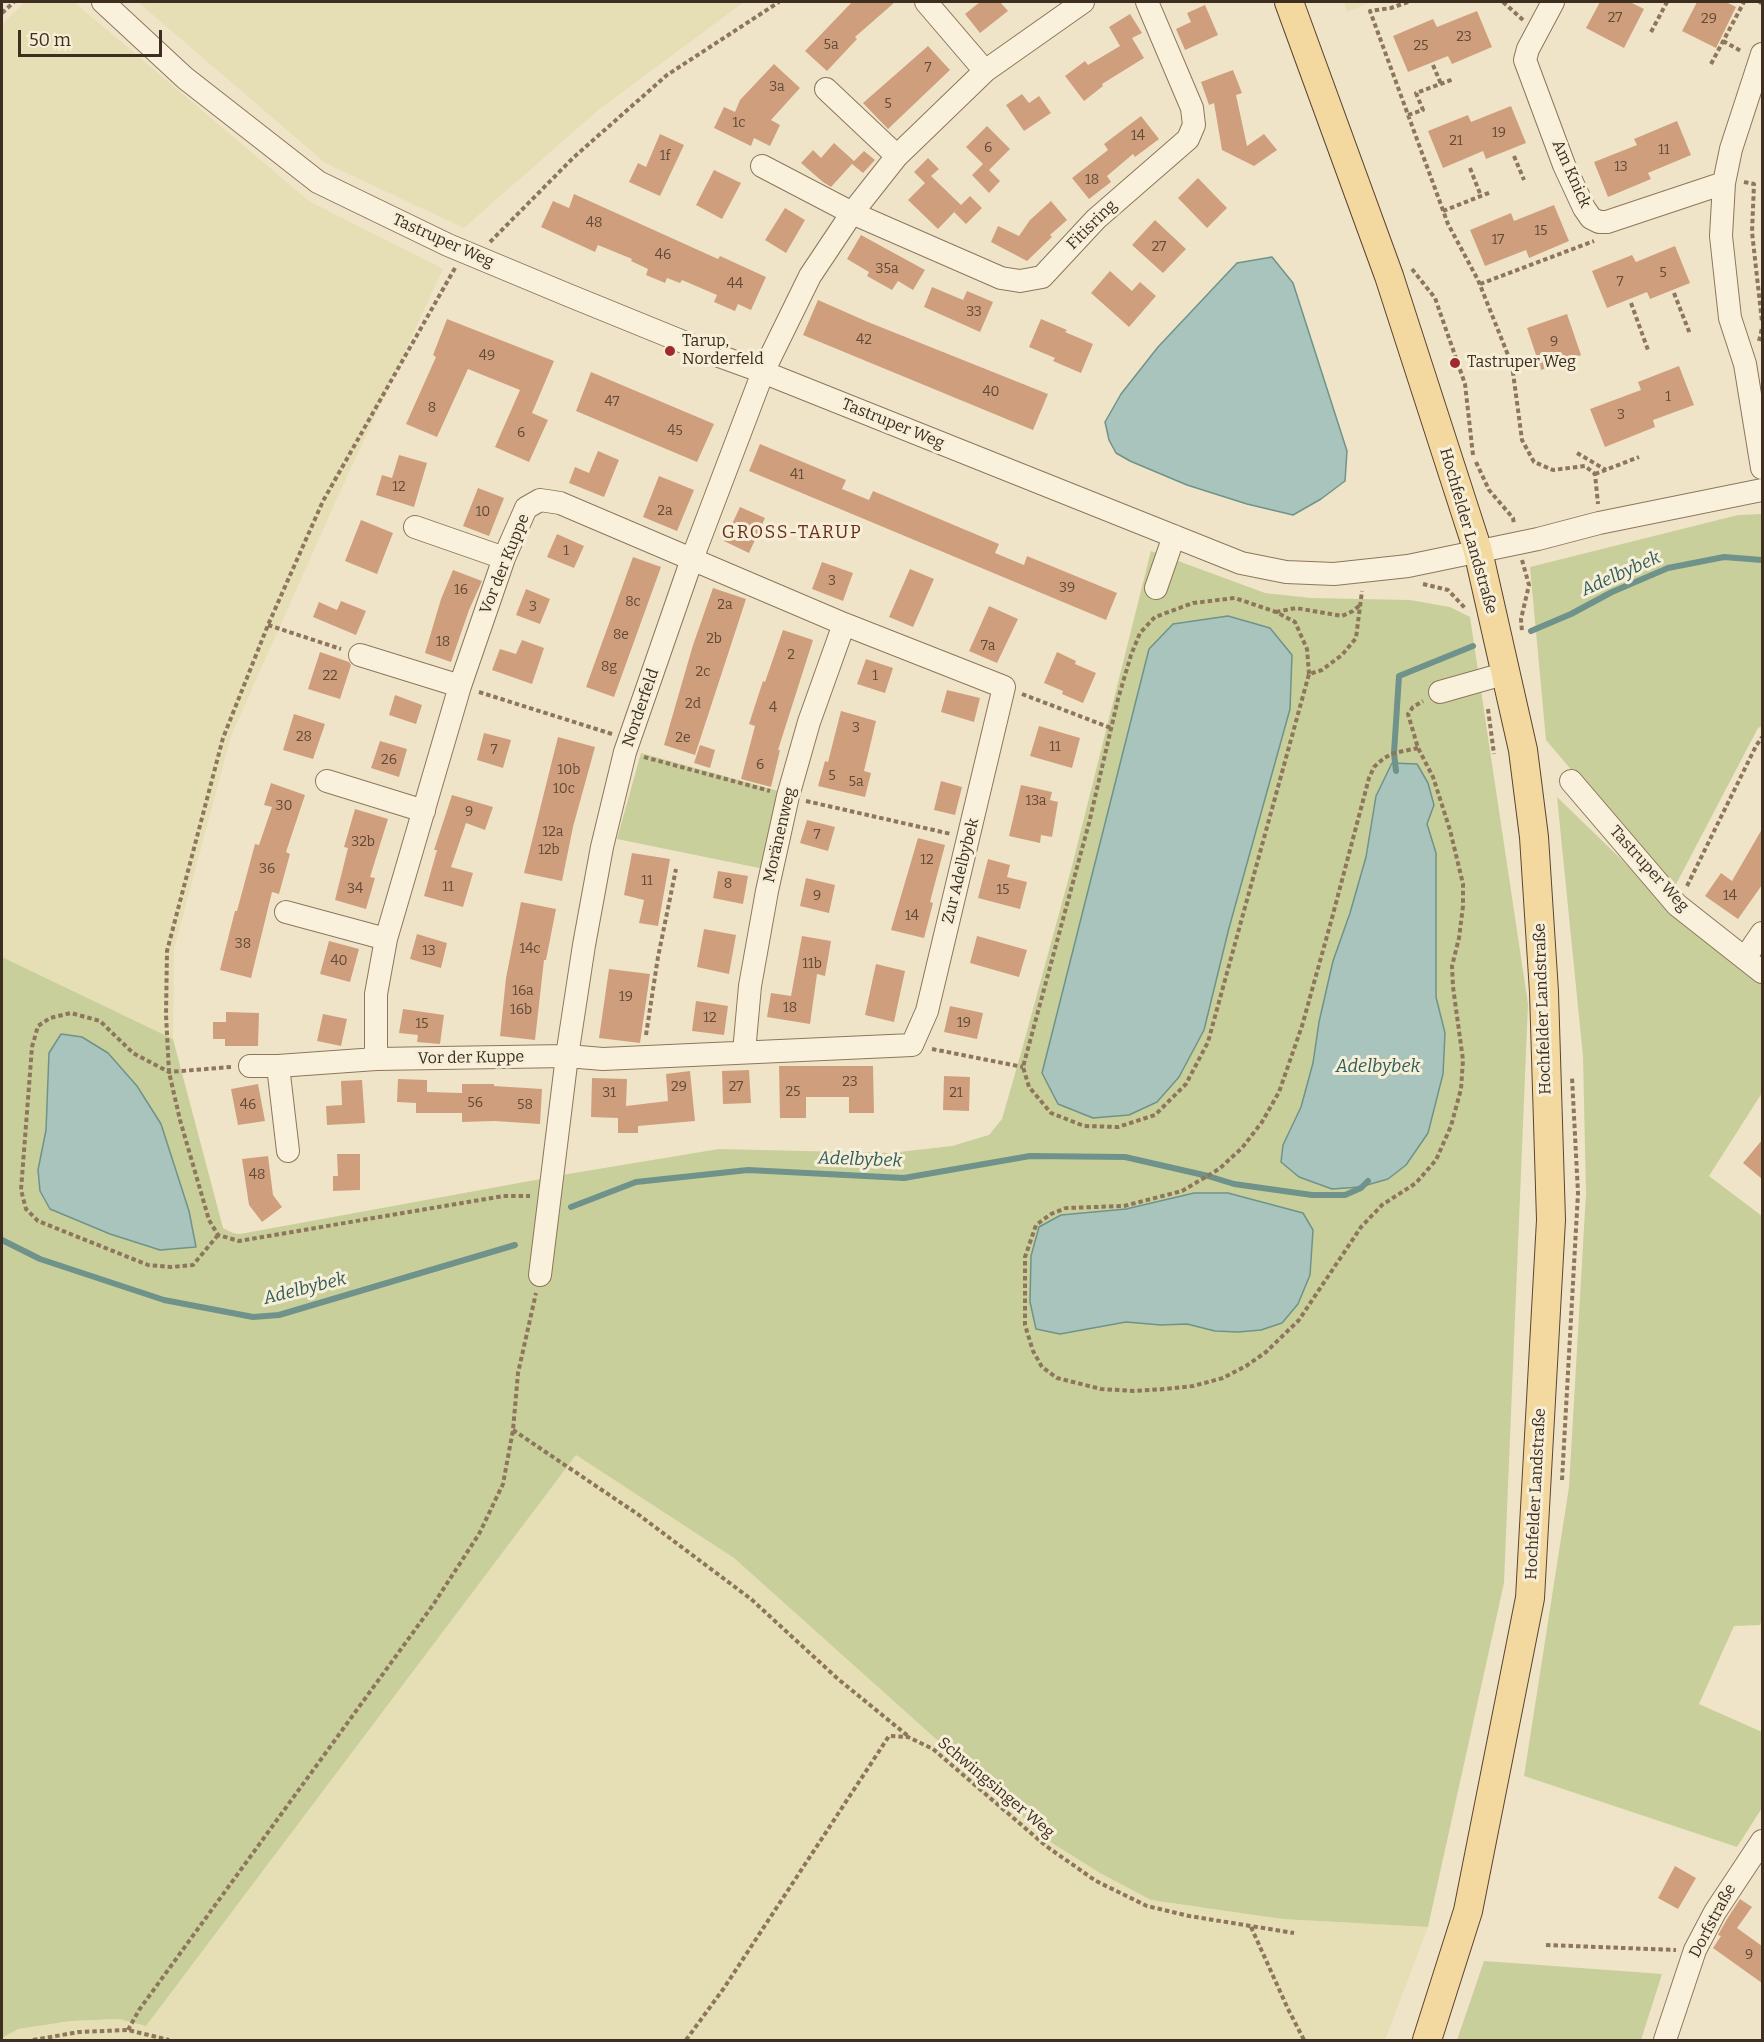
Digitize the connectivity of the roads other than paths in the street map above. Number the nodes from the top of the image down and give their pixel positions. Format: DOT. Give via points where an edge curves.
graph roads {
  1 [pos="104,2"];
  2 [pos="926,2"];
  3 [pos="1083,2"];
  4 [pos="1147,2"];
  5 [pos="1289,2"];
  6 [pos="1553,2"];
  7 [pos="1752,52"];
  8 [pos="985,71"];
  9 [pos="826,89"];
  10 [pos="897,156"];
  11 [pos="762,166"];
  12 [pos="1725,180"];
  13 [pos="852,213"];
  14 [pos="1754,362"];
  15 [pos="763,372"];
  16 [pos="1762,468"];
  17 [pos="1762,490"];
  18 [pos="415,527"];
  19 [pos="1174,536"];
  20 [pos="1478,551"];
  21 [pos="504,558"];
  22 [pos="692,559"];
  23 [pos="1155,588"];
  24 [pos="844,624"];
  25 [pos="360,655"];
  26 [pos="1495,676"];
  27 [pos="460,686"];
  28 [pos="1440,692"];
  29 [pos="327,781"];
  30 [pos="1571,781"];
  31 [pos="424,812"];
  32 [pos="286,912"];
  33 [pos="1762,933"];
  34 [pos="386,939"];
  35 [pos="1754,965"];
  36 [pos="744,1052"];
  37 [pos="567,1056"];
  38 [pos="376,1059"];
  39 [pos="250,1066"];
  40 [pos="278,1066"];
  41 [pos="288,1151"];
  42 [pos="540,1275"];
  43 [pos="1762,1841"];
  44 [pos="1427,2040"];
  45 [pos="1665,2040"];
  1 -- 15 [label="street, Tastruper Weg" via="185,78 318,182 472,255"];
  2 -- 8 [label="street"];
  3 -- 8 [label="street"];
  4 -- 13 [label="street, Fitisring" via="1192,108 1194,125 1188,139 1096,219 1042,277 1020,281 1001,278"];
  5 -- 20 [label="main road, Hochfelder Landstraße" via="1389,276"];
  6 -- 12 [label="street, Am Knick" via="1525,60 1564,165 1591,218 1607,222"];
  7 -- 12 [label="street"];
  8 -- 10 [label="street"];
  9 -- 10 [label="street"];
  10 -- 13 [label="street"];
  11 -- 13 [label="street, Fitisring"];
  12 -- 14 [label="street" via="1721,236 1730,318"];
  13 -- 15 [label="street" via="810,276"];
  14 -- 16 [label="street"];
  15 -- 19 [label="street, Tastruper Weg"];
  15 -- 22 [label="street, Norderfeld"];
  17 -- 20 [label="street, Tastruper Weg"];
  18 -- 21 [label="street"];
  19 -- 20 [label="street, Tastruper Weg" via="1241,563 1286,572 1334,574 1408,566"];
  19 -- 23 [label="street"];
  20 -- 26 [label="main road, Hochfelder Landstraße"];
  21 -- 22 [label="street, Vor der Kuppe" via="526,508 540,500 560,503"];
  21 -- 27 [label="street, Vor der Kuppe"];
  22 -- 24 [label="street"];
  22 -- 37 [label="street, Norderfeld" via="627,746 602,847"];
  24 -- 36 [label="street, Moränenweg" via="808,722 788,796 754,965"];
  24 -- 36 [label="street, Zur Adelbybek" via="1004,687 969,838 927,1011 912,1045"];
  25 -- 27 [label="street"];
  26 -- 28 [label="street"];
  26 -- 44 [label="main road, Hochfelder Landstraße" via="1523,750 1534,837 1545,992 1551,1220 1530,1598 1468,1911"];
  27 -- 31 [label="street, Vor der Kuppe"];
  29 -- 31 [label="street"];
  30 -- 35 [label="street, Tastruper Weg" via="1677,905"];
  31 -- 34 [label="street, Vor der Kuppe"];
  32 -- 34 [label="street"];
  33 -- 35 [label="street"];
  34 -- 38 [label="street, Vor der Kuppe" via="376,994"];
  36 -- 37 [label="street" via="603,1059"];
  37 -- 38 [label="street, Vor der Kuppe"];
  37 -- 42 [label="street, Norderfeld"];
  38 -- 40 [label="street, Vor der Kuppe"];
  39 -- 40 [label="street, Vor der Kuppe"];
  40 -- 41 [label="street"];
  43 -- 45 [label="street, Dorfstraße" via="1695,1950"];
}
